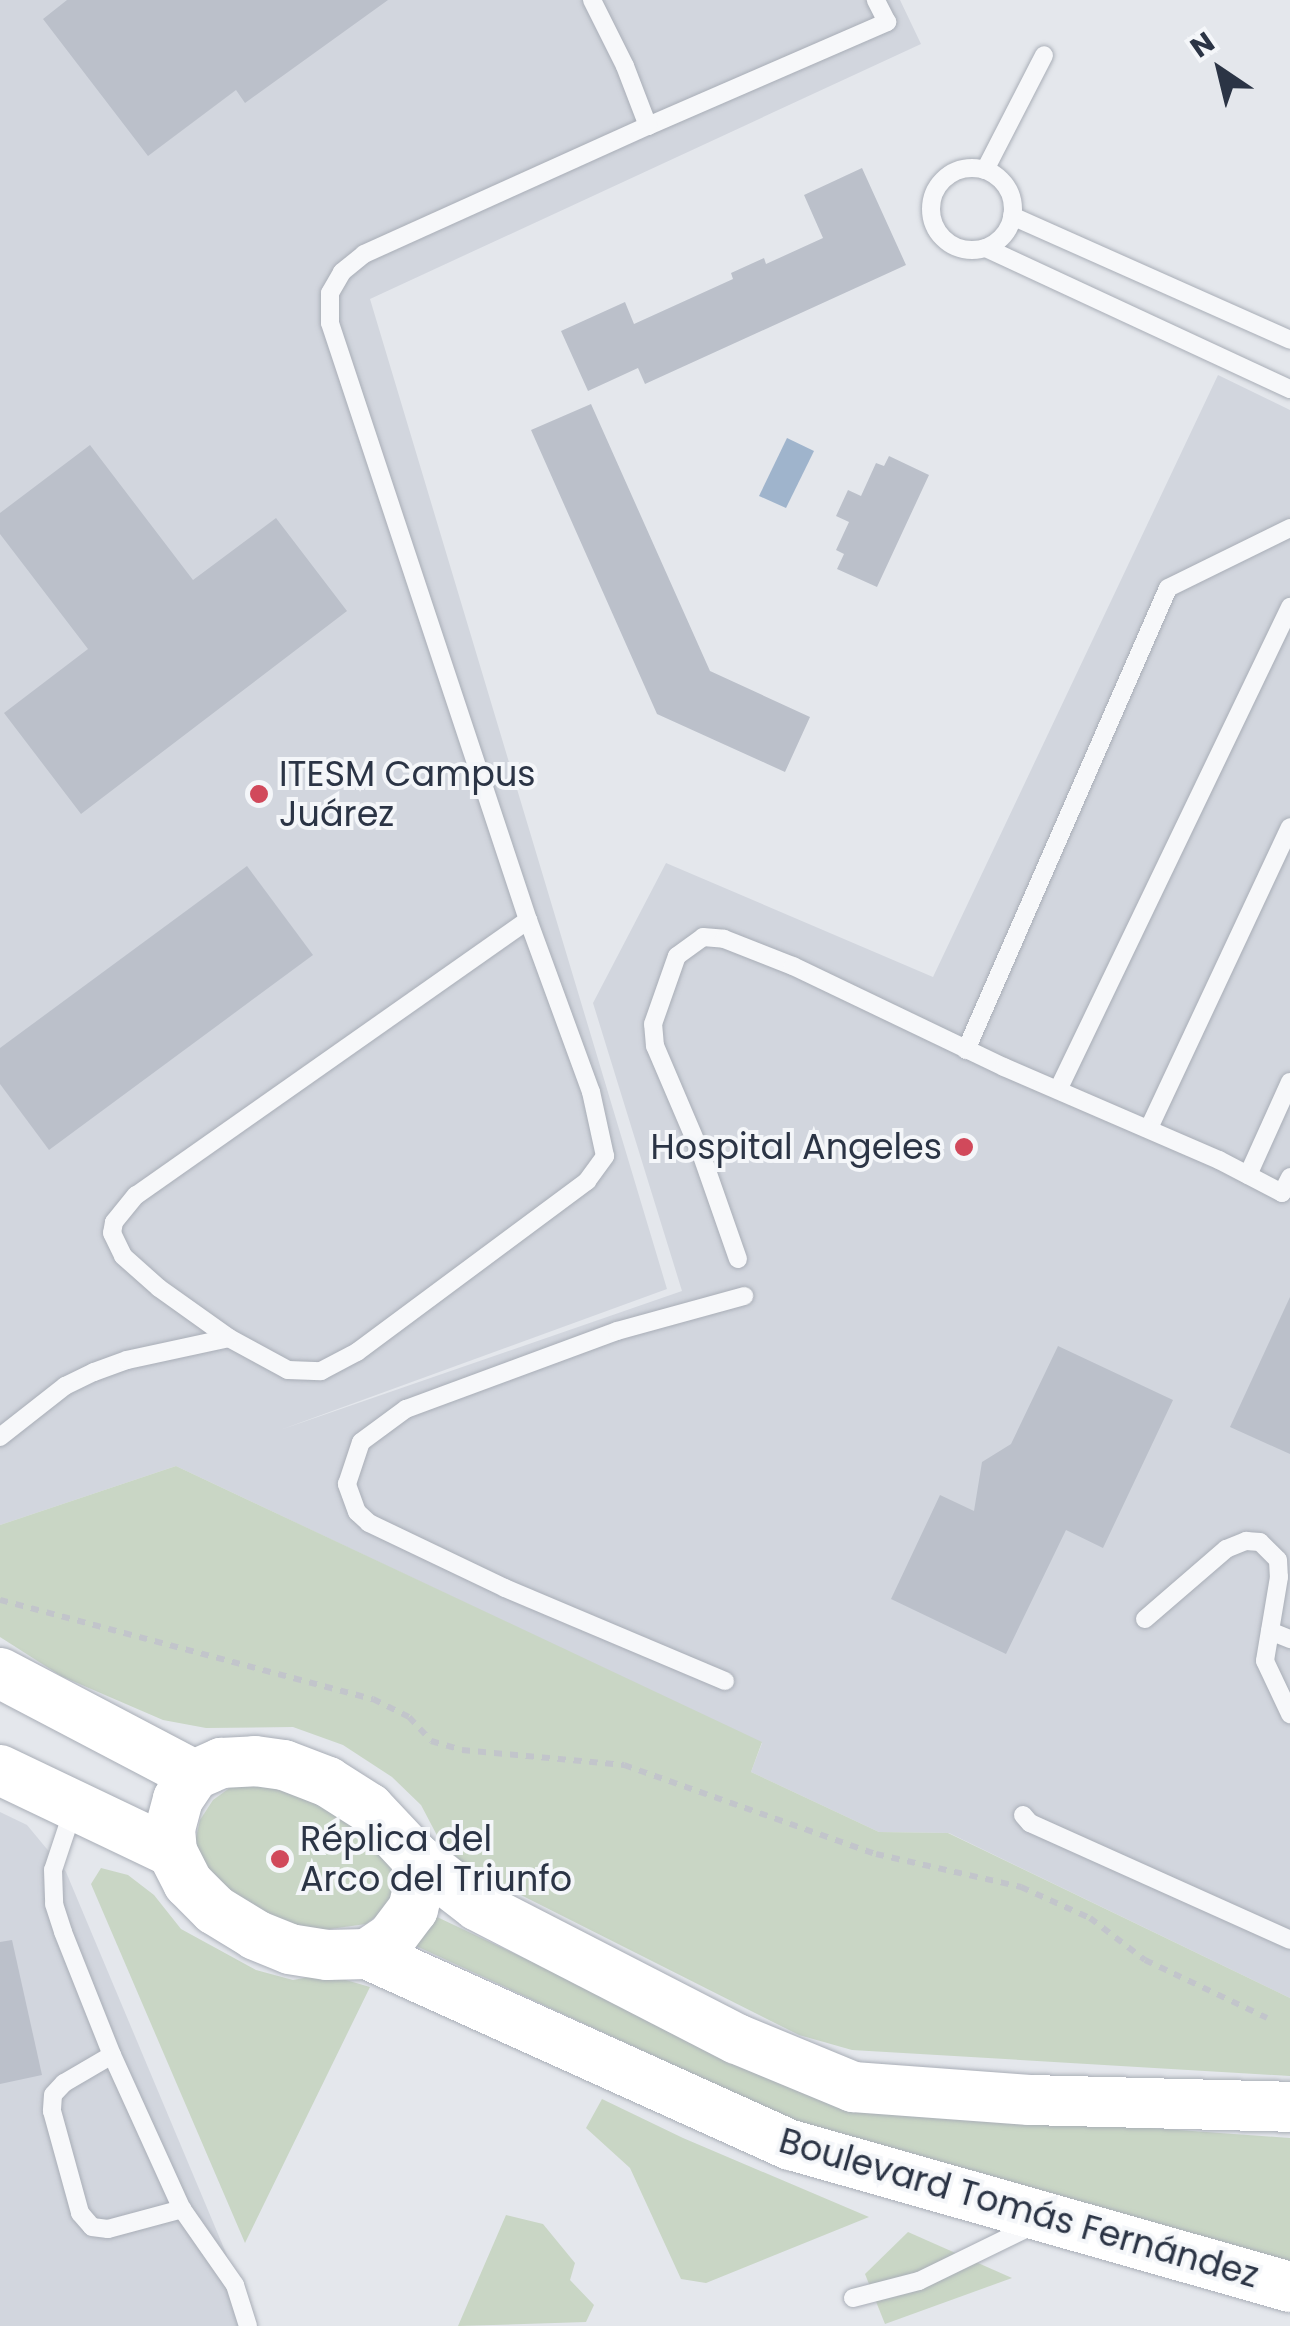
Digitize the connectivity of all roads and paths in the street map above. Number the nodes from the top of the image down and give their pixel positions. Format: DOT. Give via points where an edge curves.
graph roads {
  1 [pos="592,0"];
  2 [pos="876,0"];
  3 [pos="1044,55"];
  4 [pos="648,126"];
  5 [pos="985,170"];
  6 [pos="1012,216"];
  7 [pos="986,248"];
  8 [pos="1290,340"];
  9 [pos="1290,389"];
  10 [pos="1290,528"];
  11 [pos="1290,607"];
  12 [pos="1290,827"];
  13 [pos="528,920"];
  14 [pos="966,1050"];
  15 [pos="1290,1082"];
  16 [pos="1058,1090"];
  17 [pos="1149,1128"];
  18 [pos="1248,1176"];
  19 [pos="1290,1177"];
  20 [pos="738,1259"];
  21 [pos="744,1296"];
  22 [pos="229,1338"];
  23 [pos="0,1437"];
  24 [pos="0,1600"];
  25 [pos="1145,1619"];
  26 [pos="1270,1631"];
  27 [pos="1290,1639"];
  28 [pos="0,1673"];
  29 [pos="725,1681"];
  30 [pos="1290,1714"];
  31 [pos="0,1770"];
  32 [pos="194,1775"];
  33 [pos="74,1808"];
  34 [pos="1023,1815"];
  35 [pos="172,1852"];
  36 [pos="416,1858"];
  37 [pos="1290,1940"];
  38 [pos="367,1954"];
  39 [pos="1267,2018"];
  40 [pos="112,2056"];
  41 [pos="1290,2108"];
  42 [pos="182,2209"];
  43 [pos="1045,2218"];
  44 [pos="1290,2288"];
  45 [pos="852,2298"];
  46 [pos="248,2326"];
  1 -- 4 [label="lane"];
  2 -- 4 [label="lane" via="887,22"];
  3 -- 5 [label="lane"];
  4 -- 13 [label="lane" via="364,254 330,293 330,323"];
  5 -- 6 [label="lane" via="1007,188"];
  5 -- 7 [label="lane" via="957,170 944,178 931,217 945,241"];
  6 -- 7 [label="lane"];
  6 -- 8 [label="lane"];
  7 -- 9 [label="lane"];
  10 -- 14 [label="lane" via="1168,588"];
  11 -- 16 [label="lane"];
  12 -- 17 [label="lane"];
  13 -- 22 [label="lane" via="122,1209 112,1233 123,1256"];
  13 -- 22 [label="lane" via="606,1144 599,1169 338,1364 288,1370"];
  14 -- 16 [label="lane"];
  14 -- 20 [label="lane" via="724,939 703,937 677,956 653,1024 655,1046"];
  15 -- 18 [label="lane"];
  16 -- 17 [label="lane"];
  17 -- 18 [label="lane"];
  18 -- 19 [label="lane" via="1282,1193"];
  21 -- 29 [label="lane" via="617,1331 406,1409 361,1442 348,1484 357,1512 369,1524"];
  22 -- 23 [label="lane" via="94,1372 64,1386"];
  24 -- 39 [label="path" via="373,1699 409,1717 431,1740 462,1750 624,1766 876,1854 1021,1887 1090,1918 1145,1960"];
  25 -- 26 [label="lane" via="1226,1549 1260,1542 1278,1560"];
  26 -- 27 [label="lane"];
  26 -- 30 [label="lane" via="1265,1661"];
  28 -- 32 [label="main road"];
  31 -- 33 [label="main road"];
  32 -- 35 [label="main road" via="178,1799"];
  32 -- 36 [label="main road" via="255,1761 314,1776 369,1808"];
  33 -- 35 [label="main road"];
  33 -- 40 [label="lane" via="53,1870 54,1904"];
  34 -- 37 [label="lane"];
  35 -- 38 [label="main road" via="188,1883 256,1935 290,1949"];
  36 -- 38 [label="main road" via="413,1909 391,1938"];
  36 -- 41 [label="main road, Boulevard Tomás Fernández" via="478,1906 736,2039 853,2087"];
  38 -- 43 [label="main road, Boulevard Tomás Fernández" via="791,2146"];
  40 -- 42 [label="lane"];
  40 -- 42 [label="lane" via="54,2095 52,2111 80,2213 92,2226 108,2229"];
  42 -- 46 [label="lane" via="236,2286"];
  43 -- 44 [label="main road, Boulevard Tomás Fernández"];
  43 -- 45 [label="lane" via="919,2281"];
}
